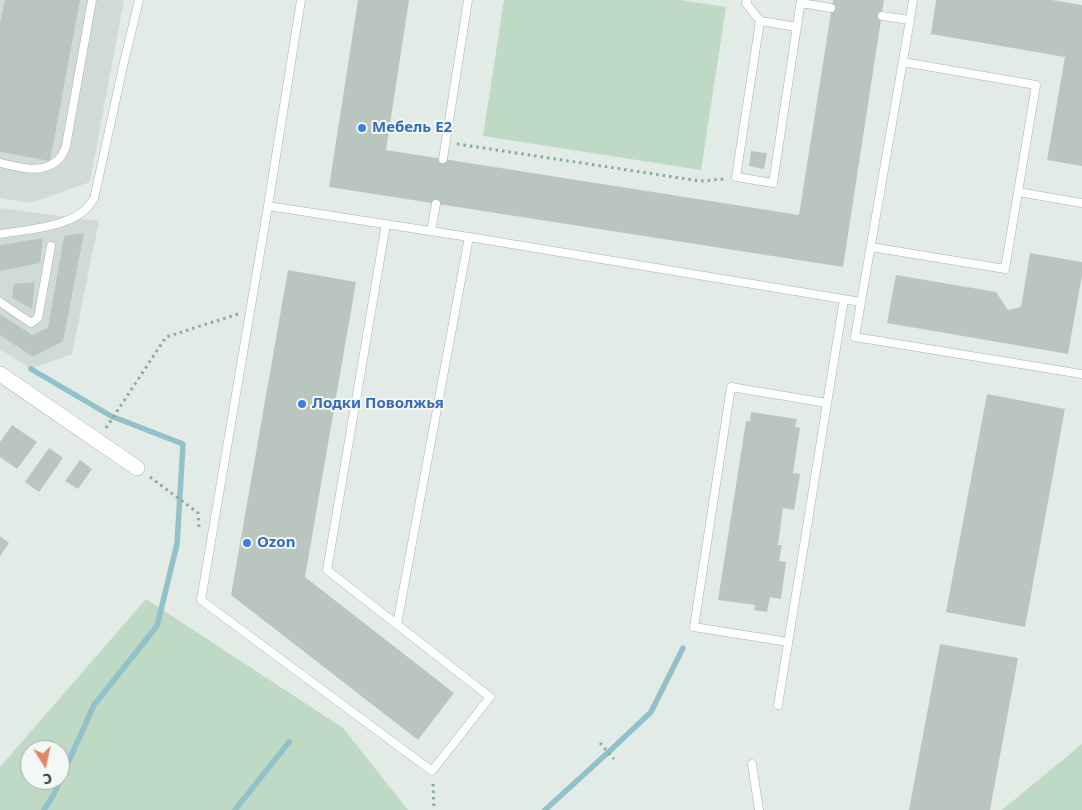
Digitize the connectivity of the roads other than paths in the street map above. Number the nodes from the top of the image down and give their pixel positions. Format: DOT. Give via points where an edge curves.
graph roads {
  1 [pos="92,0"];
  2 [pos="139,0"];
  3 [pos="301,0"];
  4 [pos="468,0"];
  5 [pos="747,0"];
  6 [pos="914,0"];
  7 [pos="801,2"];
  8 [pos="831,8"];
  9 [pos="882,16"];
  10 [pos="910,20"];
  11 [pos="760,21"];
  12 [pos="797,27"];
  13 [pos="903,62"];
  14 [pos="443,159"];
  15 [pos="0,163"];
  16 [pos="1018,192"];
  17 [pos="1082,203"];
  18 [pos="436,204"];
  19 [pos="268,206"];
  20 [pos="386,224"];
  21 [pos="432,231"];
  22 [pos="0,234"];
  23 [pos="469,237"];
  24 [pos="51,246"];
  25 [pos="871,247"];
  26 [pos="844,300"];
  27 [pos="0,302"];
  28 [pos="861,302"];
  29 [pos="0,374"];
  30 [pos="1082,374"];
  31 [pos="827,403"];
  32 [pos="138,468"];
  33 [pos="397,624"];
  34 [pos="788,642"];
  35 [pos="778,705"];
  36 [pos="752,764"];
  37 [pos="759,810"];
  1 -- 15 [label="lane" via="66,146 60,159 46,168 29,169"];
  2 -- 22 [label="lane" via="94,199 86,209 64,222"];
  3 -- 19 [label="lane"];
  4 -- 14 [label="lane"];
  5 -- 11 [label="lane"];
  6 -- 10 [label="lane"];
  7 -- 8 [label="lane"];
  7 -- 12 [label="lane"];
  9 -- 10 [label="lane"];
  10 -- 13 [label="lane"];
  11 -- 12 [label="lane"];
  11 -- 12 [label="lane" via="736,177 773,183"];
  13 -- 16 [label="lane" via="1036,85"];
  13 -- 25 [label="lane"];
  16 -- 17 [label="lane"];
  16 -- 25 [label="lane" via="1004,269"];
  18 -- 21 [label="lane"];
  19 -- 20 [label="lane"];
  19 -- 33 [label="lane" via="201,600 432,771 490,697"];
  20 -- 21 [label="lane"];
  20 -- 33 [label="lane" via="327,570"];
  21 -- 23 [label="lane"];
  23 -- 26 [label="lane"];
  23 -- 33 [label="lane"];
  24 -- 27 [label="lane" via="38,318 31,323"];
  25 -- 28 [label="lane"];
  26 -- 28 [label="lane"];
  26 -- 31 [label="lane"];
  28 -- 30 [label="lane" via="856,337"];
  29 -- 32 [label="street"];
  31 -- 34 [label="lane"];
  31 -- 34 [label="lane" via="731,387 694,627"];
  34 -- 35 [label="lane"];
  36 -- 37 [label="lane"];
}
